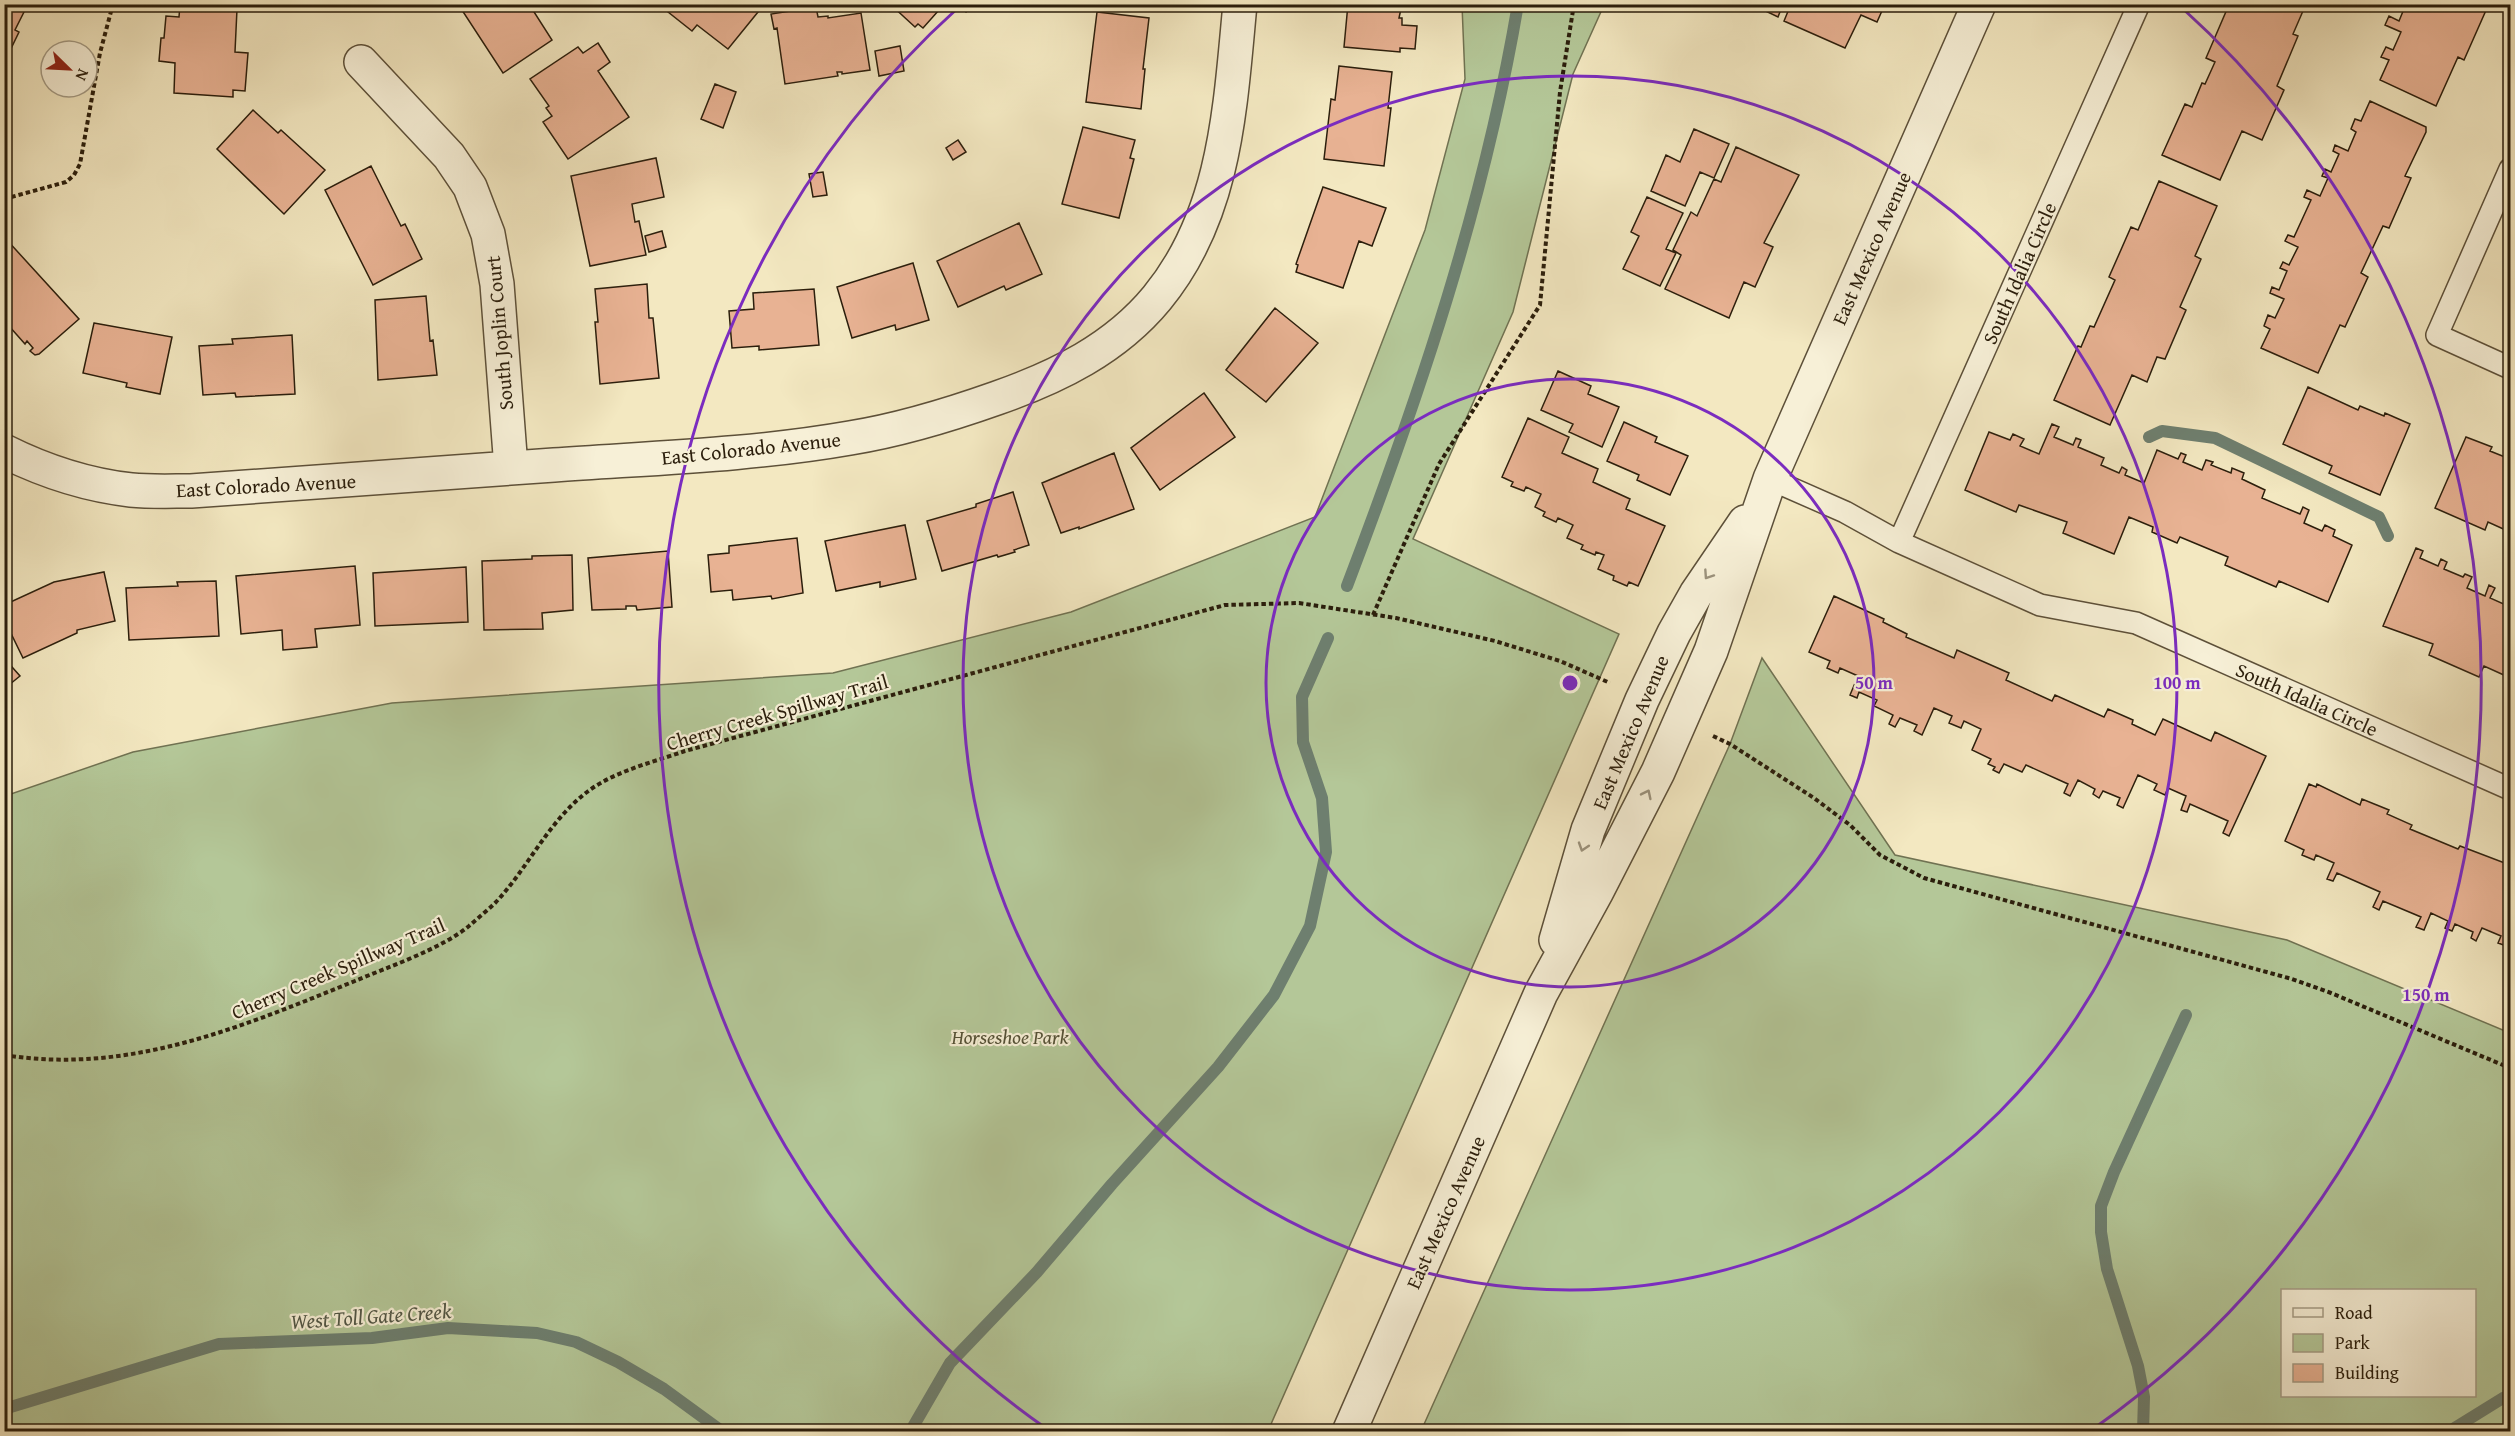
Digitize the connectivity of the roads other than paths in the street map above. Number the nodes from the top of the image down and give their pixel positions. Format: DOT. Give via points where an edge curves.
graph roads {
  1 [pos="1240,4"];
  2 [pos="1979,4"];
  3 [pos="2139,4"];
  4 [pos="361,62"];
  5 [pos="2511,169"];
  6 [pos="2511,368"];
  7 [pos="4,451"];
  8 [pos="511,468"];
  9 [pos="1767,486"];
  10 [pos="1899,542"];
  11 [pos="2511,789"];
  12 [pos="1541,993"];
  13 [pos="1349,1431"];
  1 -- 8 [label="street, East Colorado Avenue" via="1222,156 1209,206 1183,262 1156,300 1123,332 1085,360 1044,382 945,416 850,438 754,450"];
  2 -- 9 [label="street, East Mexico Avenue"];
  3 -- 10 [label="lane, South Idalia Circle"];
  4 -- 8 [label="street, South Joplin Court" via="449,156 470,187 488,234 497,284"];
  5 -- 6 [label="lane" via="2437,335"];
  7 -- 8 [label="street, East Colorado Avenue" via="79,481 132,490 191,491"];
  9 -- 10 [label="lane, South Idalia Circle" via="1845,512"];
  12 -- 9 [label="street, East Mexico Avenue, one-way" via="1658,772 1725,614"];
  9 -- 12 [label="street, East Mexico Avenue, one-way" via="1696,594 1642,700 1588,830"];
  10 -- 11 [label="lane, South Idalia Circle" via="2040,605 2136,623"];
  12 -- 13 [label="street, East Mexico Avenue"];
}
